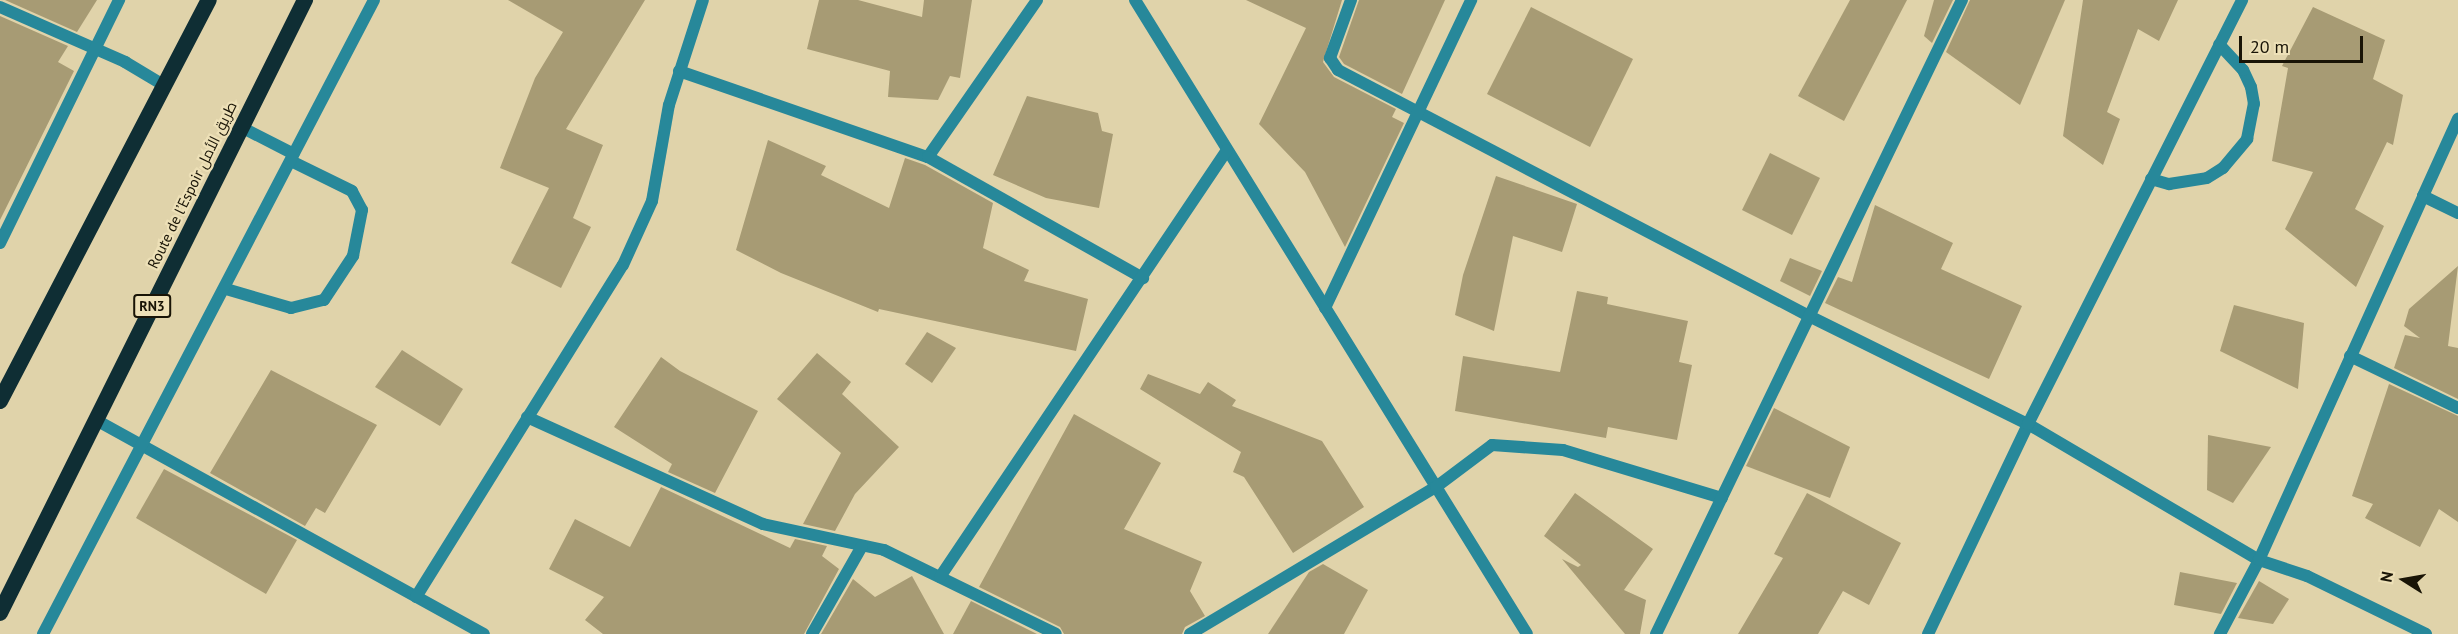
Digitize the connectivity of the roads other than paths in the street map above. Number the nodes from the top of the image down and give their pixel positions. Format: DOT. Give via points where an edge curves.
graph roads {
  1 [pos="119,0"];
  2 [pos="209,0"];
  3 [pos="305,0"];
  4 [pos="374,0"];
  5 [pos="703,0"];
  6 [pos="1037,0"];
  7 [pos="1135,0"];
  8 [pos="1351,0"];
  9 [pos="1471,0"];
  10 [pos="1962,0"];
  11 [pos="2242,0"];
  12 [pos="0,7"];
  13 [pos="2219,44"];
  14 [pos="94,48"];
  15 [pos="679,71"];
  16 [pos="165,86"];
  17 [pos="1418,112"];
  18 [pos="2458,118"];
  19 [pos="241,128"];
  20 [pos="1227,150"];
  21 [pos="928,157"];
  22 [pos="293,158"];
  23 [pos="2151,179"];
  24 [pos="2423,196"];
  25 [pos="2458,213"];
  26 [pos="0,243"];
  27 [pos="1143,278"];
  28 [pos="226,289"];
  29 [pos="1325,308"];
  30 [pos="1809,316"];
  31 [pos="2350,357"];
  32 [pos="0,400"];
  33 [pos="2458,408"];
  34 [pos="527,417"];
  35 [pos="96,420"];
  36 [pos="2028,424"];
  37 [pos="141,446"];
  38 [pos="1436,488"];
  39 [pos="1722,498"];
  40 [pos="862,546"];
  41 [pos="2259,560"];
  42 [pos="940,577"];
  43 [pos="416,597"];
  44 [pos="0,613"];
  45 [pos="43,634"];
  46 [pos="484,634"];
  47 [pos="812,634"];
  48 [pos="1056,634"];
  49 [pos="1190,634"];
  50 [pos="1527,634"];
  51 [pos="1656,634"];
  52 [pos="1928,634"];
  53 [pos="2220,634"];
  54 [pos="2426,634"];
  1 -- 14 [label="street"];
  2 -- 16 [label="highway"];
  3 -- 19 [label="highway, Route de l’Espoir طريق الأمل / RN3"];
  4 -- 22 [label="street"];
  5 -- 15 [label="street"];
  6 -- 21 [label="street"];
  7 -- 20 [label="street"];
  8 -- 17 [label="street" via="1330,58 1338,70"];
  9 -- 17 [label="street"];
  10 -- 30 [label="street"];
  11 -- 13 [label="street"];
  12 -- 14 [label="street"];
  13 -- 23 [label="street"];
  13 -- 23 [label="street" via="2243,70 2251,87 2253,113 2247,139 2237,156 2207,178 2169,184"];
  14 -- 16 [label="street"];
  14 -- 26 [label="street"];
  15 -- 21 [label="street"];
  15 -- 34 [label="street" via="652,201 623,264"];
  16 -- 32 [label="highway"];
  17 -- 29 [label="street"];
  17 -- 30 [label="street"];
  18 -- 24 [label="street"];
  19 -- 22 [label="street"];
  19 -- 35 [label="highway, Route de l’Espoir طريق الأمل / RN3"];
  20 -- 27 [label="street"];
  20 -- 29 [label="street"];
  21 -- 27 [label="street"];
  22 -- 28 [label="street"];
  22 -- 28 [label="street" via="352,191 362,210 353,256 324,300 291,308"];
  23 -- 36 [label="street"];
  24 -- 25 [label="street"];
  24 -- 31 [label="street"];
  27 -- 42 [label="street"];
  28 -- 37 [label="street"];
  29 -- 38 [label="street"];
  30 -- 36 [label="street"];
  30 -- 39 [label="street"];
  31 -- 33 [label="street"];
  31 -- 41 [label="street"];
  34 -- 40 [label="street" via="763,524"];
  34 -- 43 [label="street"];
  35 -- 37 [label="street"];
  35 -- 44 [label="highway, Route de l’Espoir طريق الأمل / RN3"];
  36 -- 41 [label="street"];
  36 -- 52 [label="street"];
  37 -- 43 [label="street"];
  37 -- 45 [label="street"];
  38 -- 39 [label="street" via="1492,445 1563,450"];
  38 -- 49 [label="street"];
  38 -- 50 [label="street"];
  39 -- 51 [label="street"];
  40 -- 42 [label="street" via="884,550"];
  40 -- 47 [label="street"];
  41 -- 53 [label="street"];
  41 -- 54 [label="street" via="2307,576"];
  42 -- 48 [label="street"];
  43 -- 46 [label="street"];
}
